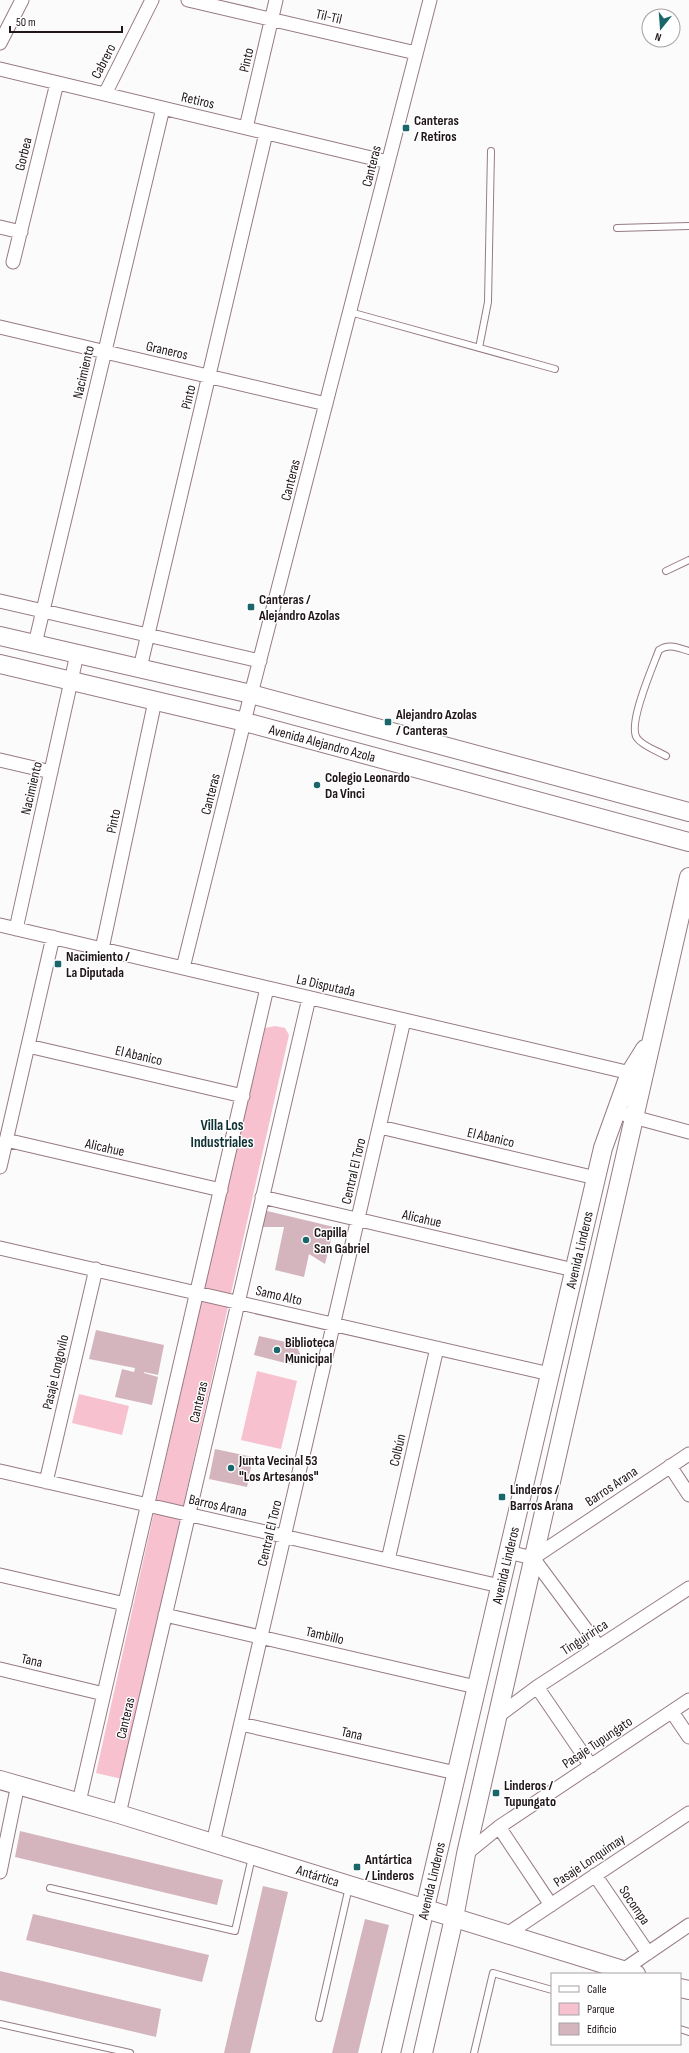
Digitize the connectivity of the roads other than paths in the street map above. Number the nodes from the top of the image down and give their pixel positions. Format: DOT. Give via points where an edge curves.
graph roads {
  1 [pos="22,0"];
  2 [pos="152,0"];
  3 [pos="188,0"];
  4 [pos="276,0"];
  5 [pos="430,0"];
  6 [pos="433,0"];
  7 [pos="272,19"];
  8 [pos="0,43"];
  9 [pos="416,53"];
  10 [pos="0,69"];
  11 [pos="57,83"];
  12 [pos="105,94"];
  13 [pos="163,108"];
  14 [pos="246,128"];
  15 [pos="266,133"];
  16 [pos="491,151"];
  17 [pos="388,162"];
  18 [pos="689,226"];
  19 [pos="0,227"];
  20 [pos="617,228"];
  21 [pos="21,232"];
  22 [pos="13,262"];
  23 [pos="350,312"];
  24 [pos="0,327"];
  25 [pos="479,348"];
  26 [pos="105,352"];
  27 [pos="555,369"];
  28 [pos="209,376"];
  29 [pos="326,404"];
  30 [pos="689,560"];
  31 [pos="666,571"];
  32 [pos="0,601"];
  33 [pos="43,611"];
  34 [pos="148,635"];
  35 [pos="0,636"];
  36 [pos="35,644"];
  37 [pos="689,651"];
  38 [pos="77,654"];
  39 [pos="260,661"];
  40 [pos="0,664"];
  41 [pos="140,668"];
  42 [pos="72,681"];
  43 [pos="251,694"];
  44 [pos="155,700"];
  45 [pos="245,722"];
  46 [pos="666,756"];
  47 [pos="0,760"];
  48 [pos="51,772"];
  49 [pos="689,812"];
  50 [pos="689,842"];
  51 [pos="689,877"];
  52 [pos="685,907"];
  53 [pos="0,925"];
  54 [pos="16,929"];
  55 [pos="53,937"];
  56 [pos="102,949"];
  57 [pos="183,968"];
  58 [pos="267,988"];
  59 [pos="309,998"];
  60 [pos="404,1020"];
  61 [pos="28,1046"];
  62 [pos="637,1074"];
  63 [pos="243,1096"];
  64 [pos="615,1112"];
  65 [pos="634,1118"];
  66 [pos="380,1127"];
  67 [pos="689,1132"];
  68 [pos="6,1140"];
  69 [pos="1,1162"];
  70 [pos="596,1178"];
  71 [pos="221,1190"];
  72 [pos="262,1197"];
  73 [pos="358,1220"];
  74 [pos="0,1248"];
  75 [pos="96,1270"];
  76 [pos="574,1270"];
  77 [pos="197,1293"];
  78 [pos="238,1302"];
  79 [pos="334,1324"];
  80 [pos="437,1348"];
  81 [pos="550,1374"];
  82 [pos="689,1454"];
  83 [pos="670,1466"];
  84 [pos="0,1471"];
  85 [pos="46,1482"];
  86 [pos="689,1495"];
  87 [pos="148,1505"];
  88 [pos="188,1515"];
  89 [pos="284,1537"];
  90 [pos="508,1552"];
  91 [pos="534,1558"];
  92 [pos="388,1560"];
  93 [pos="0,1575"];
  94 [pos="500,1586"];
  95 [pos="689,1588"];
  96 [pos="125,1604"];
  97 [pos="165,1614"];
  98 [pos="261,1637"];
  99 [pos="599,1647"];
  100 [pos="0,1669"];
  101 [pos="476,1687"];
  102 [pos="537,1687"];
  103 [pos="104,1694"];
  104 [pos="689,1700"];
  105 [pos="672,1712"];
  106 [pos="498,1716"];
  107 [pos="241,1724"];
  108 [pos="689,1737"];
  109 [pos="591,1766"];
  110 [pos="456,1773"];
  111 [pos="0,1780"];
  112 [pos="18,1784"];
  113 [pos="79,1802"];
  114 [pos="689,1813"];
  115 [pos="119,1814"];
  116 [pos="499,1827"];
  117 [pos="213,1843"];
  118 [pos="466,1854"];
  119 [pos="253,1855"];
  120 [pos="0,1872"];
  121 [pos="595,1875"];
  122 [pos="349,1885"];
  123 [pos="50,1888"];
  124 [pos="551,1905"];
  125 [pos="424,1909"];
  126 [pos="454,1918"];
  127 [pos="689,1925"];
  128 [pos="507,1934"];
  129 [pos="648,1953"];
  130 [pos="630,1972"];
  131 [pos="551,1990"];
  132 [pos="319,2018"];
  133 [pos="0,2024"];
  134 [pos="130,2053"];
  135 [pos="391,2053"];
  136 [pos="423,2053"];
  137 [pos="474,2053"];
  1 -- 8 [label="street"];
  2 -- 12 [label="street, Cabrero"];
  3 -- 7 [label="street, Til-Til"];
  4 -- 7 [label="street, Pinto"];
  5 -- 6 [label="street"];
  5 -- 9 [label="street, Canteras"];
  7 -- 9 [label="street, Til-Til"];
  7 -- 14 [label="street, Pinto"];
  9 -- 17 [label="street, Canteras"];
  10 -- 11 [label="street, Retiros"];
  11 -- 12 [label="street, Retiros"];
  11 -- 21 [label="street, Gorbea"];
  12 -- 13 [label="street, Retiros"];
  13 -- 14 [label="street, Retiros"];
  13 -- 26 [label="street, Nacimiento"];
  14 -- 15 [label="street, Retiros"];
  15 -- 17 [label="street, Retiros"];
  15 -- 28 [label="street, Pinto"];
  16 -- 25 [label="lane" via="488,302"];
  17 -- 23 [label="street, Canteras"];
  18 -- 20 [label="lane"];
  19 -- 21 [label="street"];
  21 -- 22 [label="street, Gorbea"];
  23 -- 25 [label="lane"];
  23 -- 29 [label="street, Canteras"];
  24 -- 26 [label="street, Graneros"];
  25 -- 27 [label="lane"];
  26 -- 28 [label="street, Graneros"];
  26 -- 33 [label="street, Nacimiento"];
  28 -- 29 [label="street, Graneros"];
  28 -- 34 [label="street, Pinto"];
  29 -- 39 [label="street, Canteras"];
  30 -- 31 [label="lane"];
  32 -- 33 [label="street"];
  33 -- 34 [label="street"];
  33 -- 36 [label="street, Nacimiento"];
  34 -- 39 [label="street"];
  34 -- 41 [label="street, Pinto"];
  35 -- 36 [label="street, Avenida Alejandro Azola"];
  36 -- 38 [label="street, Avenida Alejandro Azola"];
  37 -- 46 [label="lane" via="674,646 664,646 659,650 636,716 634,727 638,740"];
  38 -- 41 [label="street, Avenida Alejandro Azola"];
  38 -- 42 [label="street, Nacimiento"];
  39 -- 43 [label="street, Canteras"];
  40 -- 42 [label="street, Avenida Alejandro Azola"];
  41 -- 43 [label="street, Avenida Alejandro Azola"];
  42 -- 44 [label="street, Avenida Alejandro Azola"];
  42 -- 48 [label="street, Nacimiento"];
  43 -- 45 [label="street, Canteras"];
  43 -- 49 [label="street, Avenida Alejandro Azola"];
  44 -- 45 [label="street, Avenida Alejandro Azola"];
  44 -- 56 [label="street, Pinto"];
  45 -- 50 [label="street, Avenida Alejandro Azola"];
  45 -- 57 [label="street, Canteras"];
  47 -- 48 [label="street"];
  48 -- 54 [label="street, Nacimiento"];
  51 -- 52 [label="street, Avenida Linderos"];
  52 -- 62 [label="street, Avenida Linderos" via="652,1038"];
  53 -- 54 [label="street, La Disputada"];
  54 -- 55 [label="street, La Disputada"];
  55 -- 56 [label="street, La Disputada"];
  55 -- 61 [label="street"];
  56 -- 57 [label="street, La Disputada"];
  57 -- 58 [label="street, La Disputada"];
  58 -- 59 [label="street, La Disputada"];
  58 -- 63 [label="street, Canteras"];
  59 -- 60 [label="street, La Disputada"];
  59 -- 72 [label="street, Canteras"];
  60 -- 62 [label="street, La Disputada"];
  60 -- 66 [label="street, Central El Toro"];
  61 -- 63 [label="street, El Abanico"];
  61 -- 68 [label="street"];
  62 -- 64 [label="street, Avenida Linderos"];
  62 -- 65 [label="street, Avenida Linderos"];
  63 -- 71 [label="street, Canteras"];
  64 -- 65 [label="street"];
  64 -- 70 [label="street, Avenida Linderos"];
  65 -- 67 [label="street"];
  65 -- 91 [label="street, Avenida Linderos"];
  66 -- 70 [label="street, El Abanico"];
  66 -- 73 [label="street, Central El Toro"];
  68 -- 69 [label="street"];
  68 -- 71 [label="street, Alicahue"];
  70 -- 76 [label="street, Avenida Linderos"];
  71 -- 77 [label="street, Canteras"];
  72 -- 73 [label="street, Alicahue"];
  72 -- 78 [label="street, Canteras"];
  73 -- 76 [label="street, Alicahue"];
  73 -- 79 [label="street, Central El Toro"];
  74 -- 75 [label="street, Samo Alto"];
  75 -- 77 [label="street, Samo Alto"];
  75 -- 85 [label="street, Pasaje Longovilo"];
  76 -- 81 [label="street, Avenida Linderos"];
  77 -- 78 [label="street, Samo Alto"];
  77 -- 87 [label="street, Canteras"];
  78 -- 79 [label="street, Samo Alto"];
  78 -- 88 [label="street, Canteras"];
  79 -- 80 [label="street, Samo Alto"];
  79 -- 89 [label="street, Central El Toro"];
  80 -- 81 [label="street, Samo Alto"];
  80 -- 92 [label="street, Colbún"];
  81 -- 90 [label="street, Avenida Linderos"];
  82 -- 83 [label="street, Barros Arana"];
  83 -- 86 [label="street"];
  83 -- 91 [label="street, Barros Arana"];
  84 -- 85 [label="street, Barros Arana"];
  85 -- 87 [label="street, Barros Arana"];
  87 -- 88 [label="street, Barros Arana"];
  87 -- 96 [label="street, Canteras"];
  88 -- 89 [label="street, Barros Arana"];
  88 -- 97 [label="street, Canteras"];
  89 -- 92 [label="street, Barros Arana"];
  89 -- 98 [label="street, Central El Toro"];
  90 -- 91 [label="street"];
  90 -- 94 [label="street, Avenida Linderos"];
  91 -- 99 [label="street"];
  91 -- 106 [label="street, Avenida Linderos"];
  92 -- 94 [label="street, Barros Arana"];
  93 -- 96 [label="street"];
  94 -- 101 [label="street, Avenida Linderos"];
  95 -- 99 [label="street, Tinguiririca"];
  96 -- 103 [label="street, Canteras"];
  97 -- 98 [label="street, Tambillo"];
  97 -- 115 [label="street, Canteras"];
  98 -- 101 [label="street, Tambillo"];
  98 -- 107 [label="street, Central El Toro"];
  99 -- 102 [label="street, Tinguiririca"];
  100 -- 103 [label="street, Tana"];
  101 -- 110 [label="street, Avenida Linderos"];
  102 -- 106 [label="street, Tinguiririca"];
  102 -- 109 [label="street"];
  103 -- 113 [label="street, Canteras"];
  104 -- 105 [label="street, Pasaje Tupungato"];
  105 -- 108 [label="street"];
  105 -- 109 [label="street, Pasaje Tupungato"];
  106 -- 118 [label="street, Avenida Linderos"];
  107 -- 110 [label="street, Tana"];
  107 -- 117 [label="street, Central El Toro"];
  109 -- 116 [label="street, Pasaje Tupungato"];
  110 -- 125 [label="street, Avenida Linderos"];
  111 -- 112 [label="street, Antártica"];
  112 -- 113 [label="street, Antártica"];
  112 -- 120 [label="street"];
  113 -- 115 [label="street, Antártica"];
  114 -- 121 [label="street, Pasaje Lonquimay"];
  115 -- 117 [label="street, Antártica"];
  116 -- 118 [label="street, Pasaje Tupungato"];
  116 -- 124 [label="street"];
  117 -- 119 [label="street, Antártica"];
  118 -- 126 [label="street, Avenida Linderos"];
  119 -- 122 [label="street, Antártica"];
  119 -- 123 [label="lane" via="235,1931"];
  121 -- 124 [label="street, Pasaje Lonquimay"];
  121 -- 129 [label="street, Socompa"];
  122 -- 125 [label="street, Antártica"];
  122 -- 132 [label="lane"];
  124 -- 128 [label="street, Pasaje Lonquimay"];
  125 -- 126 [label="street, Antártica"];
  125 -- 135 [label="street, Avenida Linderos"];
  126 -- 128 [label="street, Antártica"];
  126 -- 136 [label="street, Avenida Linderos"];
  127 -- 129 [label="street"];
  128 -- 130 [label="street, Antártica"];
  129 -- 130 [label="street"];
  131 -- 137 [label="lane" via="493,1973"];
  133 -- 134 [label="lane"];
}
